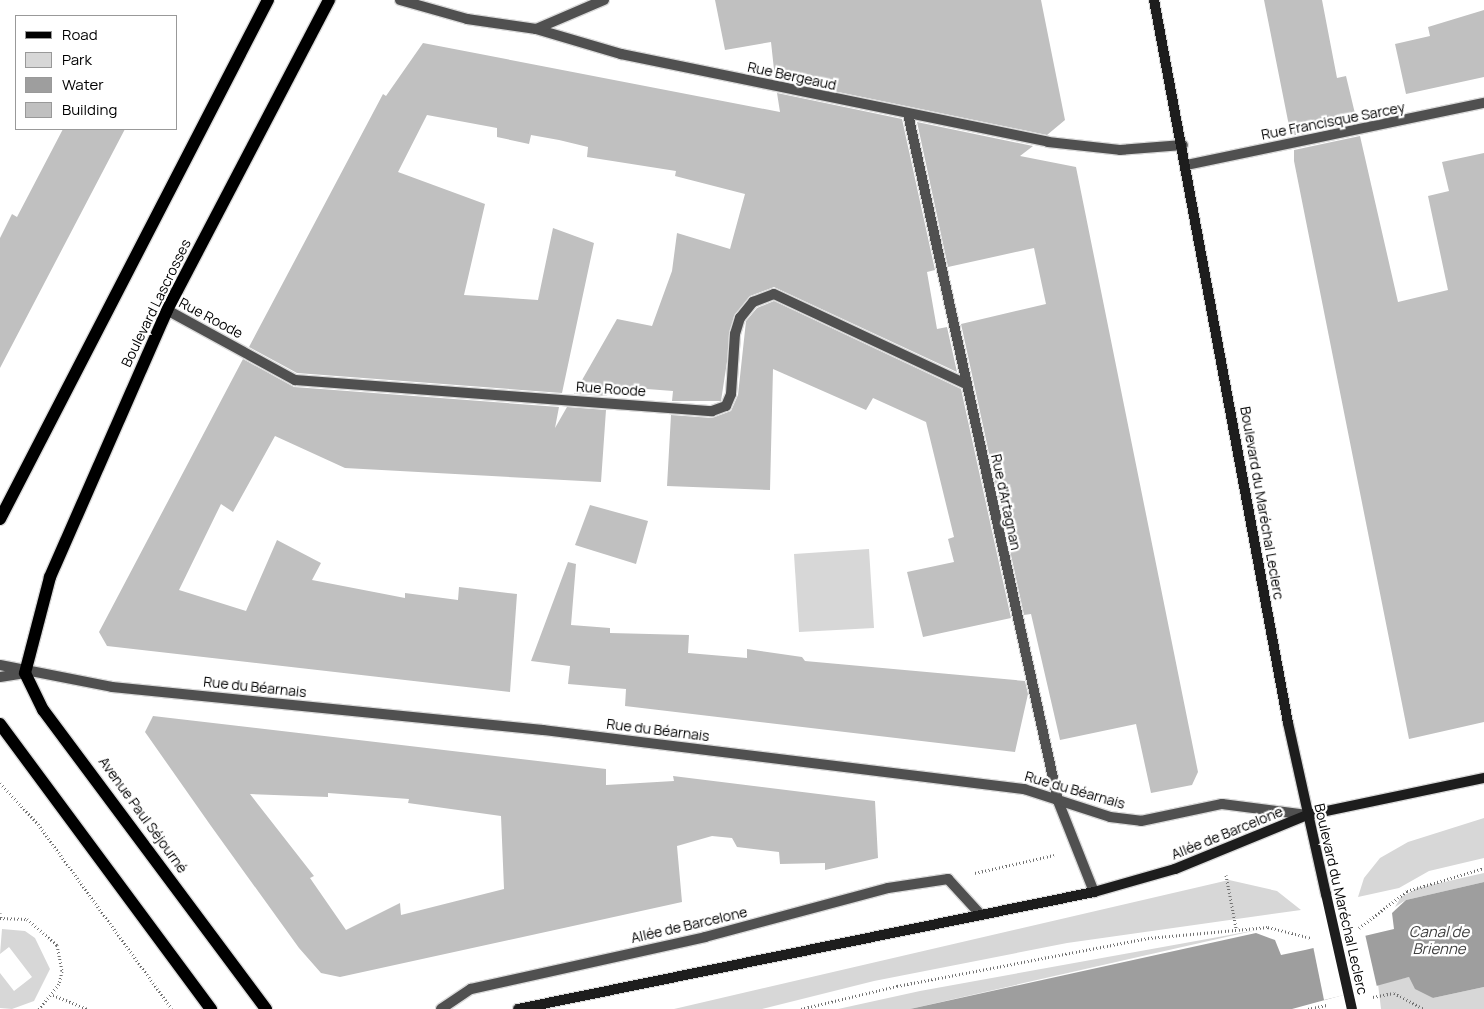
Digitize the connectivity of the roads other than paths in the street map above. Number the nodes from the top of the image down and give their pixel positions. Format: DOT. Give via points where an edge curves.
graph roads {
  1 [pos="268,0"];
  2 [pos="329,0"];
  3 [pos="400,0"];
  4 [pos="604,0"];
  5 [pos="1154,0"];
  6 [pos="536,29"];
  7 [pos="1484,103"];
  8 [pos="908,114"];
  9 [pos="1183,145"];
  10 [pos="1186,166"];
  11 [pos="167,310"];
  12 [pos="966,384"];
  13 [pos="0,520"];
  14 [pos="0,665"];
  15 [pos="25,672"];
  16 [pos="0,677"];
  17 [pos="0,724"];
  18 [pos="1484,778"];
  19 [pos="1058,801"];
  20 [pos="1307,815"];
  21 [pos="1094,892"];
  22 [pos="981,915"];
  23 [pos="211,1009"];
  24 [pos="266,1009"];
  25 [pos="441,1009"];
  26 [pos="518,1009"];
  27 [pos="1352,1009"];
  1 -- 13 [label="main road"];
  2 -- 11 [label="main road, Boulevard Lascrosses"];
  3 -- 6 [label="street, Rue Bergeaud" via="467,19"];
  4 -- 6 [label="street"];
  5 -- 9 [label="main road, Boulevard du Maréchal Leclerc"];
  6 -- 8 [label="street, Rue Bergeaud" via="621,54"];
  7 -- 10 [label="street, Rue Francisque Sarcey"];
  8 -- 9 [label="street, Rue Bergeaud" via="1048,142 1120,150"];
  8 -- 12 [label="street, Rue d'Artagnan"];
  9 -- 10 [label="main road, Boulevard du Maréchal Leclerc"];
  10 -- 20 [label="main road, Boulevard du Maréchal Leclerc"];
  11 -- 12 [label="street, Rue Roode" via="295,380 712,411 726,406 731,394 735,334 740,318 753,302 774,294"];
  11 -- 15 [label="main road, Boulevard Lascrosses" via="50,577"];
  12 -- 19 [label="street, Rue d'Artagnan"];
  14 -- 15 [label="street, Rue du Béarnais"];
  15 -- 16 [label="street"];
  15 -- 19 [label="street, Rue du Béarnais" via="112,687 543,730 1024,789"];
  15 -- 24 [label="main road, Avenue Paul Séjourné" via="43,710"];
  17 -- 23 [label="main road"];
  18 -- 20 [label="main road, Allée de Barcelone"];
  19 -- 20 [label="street, Rue du Béarnais" via="1141,821 1222,804"];
  19 -- 21 [label="street, Rue d'Artagnan"];
  20 -- 21 [label="main road, Allée de Barcelone" via="1176,869"];
  20 -- 27 [label="main road, Boulevard du Maréchal Leclerc, bridge"];
  21 -- 22 [label="main road, Allée de Barcelone"];
  22 -- 25 [label="street, Allée de Barcelone" via="948,879 888,888 706,937 471,989"];
  22 -- 26 [label="main road, Allée de Barcelone"];
}
